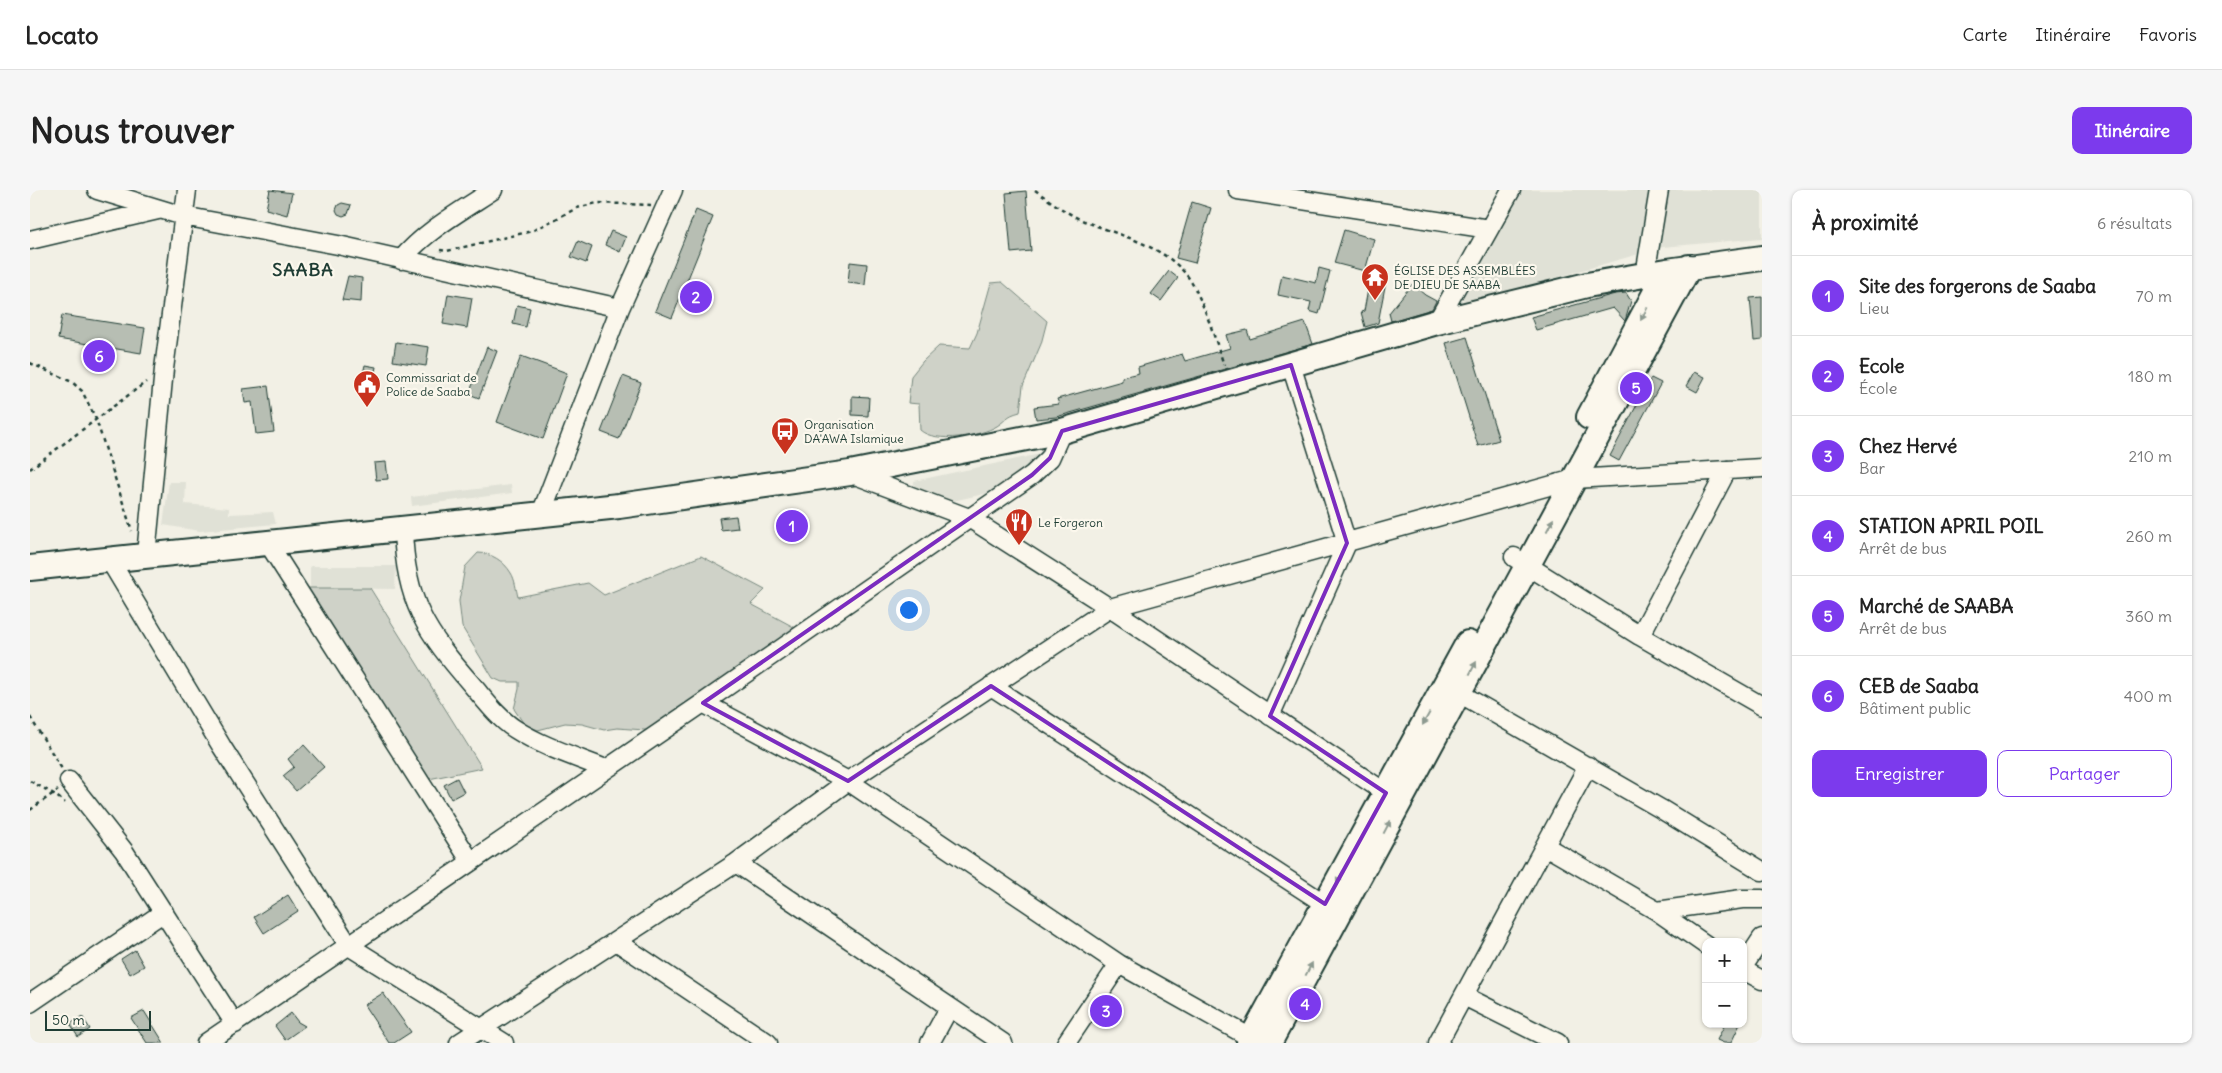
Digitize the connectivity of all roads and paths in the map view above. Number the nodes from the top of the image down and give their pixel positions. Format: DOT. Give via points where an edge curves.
graph roads {
  1 [pos="97,190"];
  2 [pos="187,190"];
  3 [pos="492,190"];
  4 [pos="1035,190"];
  5 [pos="1238,190"];
  6 [pos="1510,190"];
  7 [pos="1659,190"];
  8 [pos="671,194"];
  9 [pos="1320,197"];
  10 [pos="158,210"];
  11 [pos="183,216"];
  12 [pos="1489,229"];
  13 [pos="30,240"];
  14 [pos="438,250"];
  15 [pos="1762,258"];
  16 [pos="401,260"];
  17 [pos="1667,271"];
  18 [pos="620,308"];
  19 [pos="1437,322"];
  20 [pos="30,363"];
  21 [pos="1291,365"];
  22 [pos="164,369"];
  23 [pos="1230,383"];
  24 [pos="96,419"];
  25 [pos="1062,431"];
  26 [pos="1762,468"];
  27 [pos="30,469"];
  28 [pos="1727,470"];
  29 [pos="850,474"];
  30 [pos="1564,482"];
  31 [pos="541,514"];
  32 [pos="969,518"];
  33 [pos="403,530"];
  34 [pos="268,543"];
  35 [pos="1347,543"];
  36 [pos="143,556"];
  37 [pos="109,559"];
  38 [pos="1521,562"];
  39 [pos="30,568"];
  40 [pos="1110,608"];
  41 [pos="1640,636"];
  42 [pos="991,686"];
  43 [pos="1459,694"];
  44 [pos="703,703"];
  45 [pos="1762,706"];
  46 [pos="1270,716"];
  47 [pos="30,717"];
  48 [pos="1588,766"];
  49 [pos="606,769"];
  50 [pos="69,781"];
  51 [pos="848,781"];
  52 [pos="1386,793"];
  53 [pos="30,810"];
  54 [pos="1545,846"];
  55 [pos="471,862"];
  56 [pos="736,863"];
  57 [pos="1762,871"];
  58 [pos="1762,899"];
  59 [pos="1325,904"];
  60 [pos="1657,911"];
  61 [pos="164,912"];
  62 [pos="1762,938"];
  63 [pos="616,941"];
  64 [pos="1702,942"];
  65 [pos="349,946"];
  66 [pos="1747,962"];
  67 [pos="1120,964"];
  68 [pos="1747,971"];
  69 [pos="1762,980"];
  70 [pos="1464,996"];
  71 [pos="30,1003"];
  72 [pos="949,1008"];
  73 [pos="234,1024"];
  74 [pos="480,1028"];
  75 [pos="1258,1042"];
  76 [pos="206,1043"];
  77 [pos="459,1043"];
  78 [pos="504,1043"];
  79 [pos="768,1043"];
  80 [pos="930,1043"];
  81 [pos="1003,1043"];
  82 [pos="1066,1043"];
  83 [pos="1438,1043"];
  84 [pos="1558,1043"];
  1 -- 10 [label="street"];
  2 -- 11 [label="street"];
  3 -- 16 [label="street" via="434,230"];
  4 -- 23 [label="path" via="1082,220 1144,244 1186,274 1211,327"];
  5 -- 9 [label="street"];
  6 -- 12 [label="street"];
  7 -- 17 [label="street"];
  8 -- 14 [label="path" via="660,204 597,203 577,208 532,231 447,251"];
  8 -- 18 [label="street"];
  9 -- 12 [label="street"];
  10 -- 11 [label="street"];
  10 -- 13 [label="street"];
  11 -- 16 [label="street"];
  11 -- 22 [label="street"];
  12 -- 19 [label="street"];
  15 -- 17 [label="street"];
  16 -- 18 [label="street"];
  17 -- 19 [label="street" via="1587,285"];
  17 -- 30 [label="street"];
  18 -- 31 [label="street"];
  19 -- 21 [label="street"];
  20 -- 24 [label="path" via="72,382 82,391"];
  21 -- 23 [label="street"];
  21 -- 35 [label="street"];
  22 -- 24 [label="path"];
  22 -- 36 [label="street"];
  23 -- 25 [label="street"];
  24 -- 27 [label="path"];
  24 -- 36 [label="path"];
  25 -- 29 [label="street"];
  25 -- 32 [label="street" via="1050,458 1032,475"];
  26 -- 28 [label="street"];
  28 -- 30 [label="street"];
  28 -- 41 [label="street"];
  29 -- 31 [label="street"];
  29 -- 32 [label="street"];
  30 -- 35 [label="street"];
  30 -- 38 [label="street"];
  31 -- 33 [label="street"];
  32 -- 40 [label="street"];
  32 -- 44 [label="street"];
  33 -- 34 [label="street"];
  33 -- 49 [label="street" via="408,581 420,616 443,652 496,713 514,728"];
  34 -- 36 [label="street"];
  34 -- 55 [label="street"];
  35 -- 40 [label="street"];
  35 -- 46 [label="street"];
  36 -- 37 [label="street"];
  37 -- 39 [label="street"];
  37 -- 65 [label="street" via="222,747"];
  38 -- 41 [label="street"];
  43 -- 38 [label="street, one-way"];
  38 -- 52 [label="street, one-way"];
  40 -- 42 [label="street"];
  40 -- 46 [label="street"];
  41 -- 45 [label="street"];
  42 -- 51 [label="street"];
  42 -- 59 [label="street"];
  43 -- 48 [label="street"];
  75 -- 43 [label="street, one-way"];
  44 -- 49 [label="street"];
  44 -- 51 [label="street"];
  46 -- 52 [label="street"];
  47 -- 50 [label="path"];
  48 -- 54 [label="street"];
  48 -- 57 [label="street"];
  49 -- 55 [label="street"];
  50 -- 53 [label="path"];
  50 -- 61 [label="street" via="124,851"];
  51 -- 56 [label="street"];
  51 -- 67 [label="street"];
  52 -- 59 [label="street, one-way"];
  54 -- 60 [label="street"];
  54 -- 70 [label="street"];
  55 -- 65 [label="street"];
  56 -- 63 [label="street"];
  56 -- 72 [label="street"];
  58 -- 60 [label="street"];
  59 -- 75 [label="street"];
  60 -- 64 [label="street"];
  61 -- 71 [label="street"];
  61 -- 73 [label="street"];
  62 -- 66 [label="street"];
  63 -- 74 [label="street"];
  63 -- 79 [label="street"];
  65 -- 73 [label="street"];
  65 -- 74 [label="street"];
  67 -- 75 [label="street"];
  67 -- 82 [label="street"];
  68 -- 69 [label="street"];
  70 -- 83 [label="street"];
  70 -- 84 [label="street"];
  72 -- 80 [label="street"];
  72 -- 81 [label="street"];
  73 -- 76 [label="street"];
  74 -- 77 [label="street"];
  74 -- 78 [label="street"];
}
